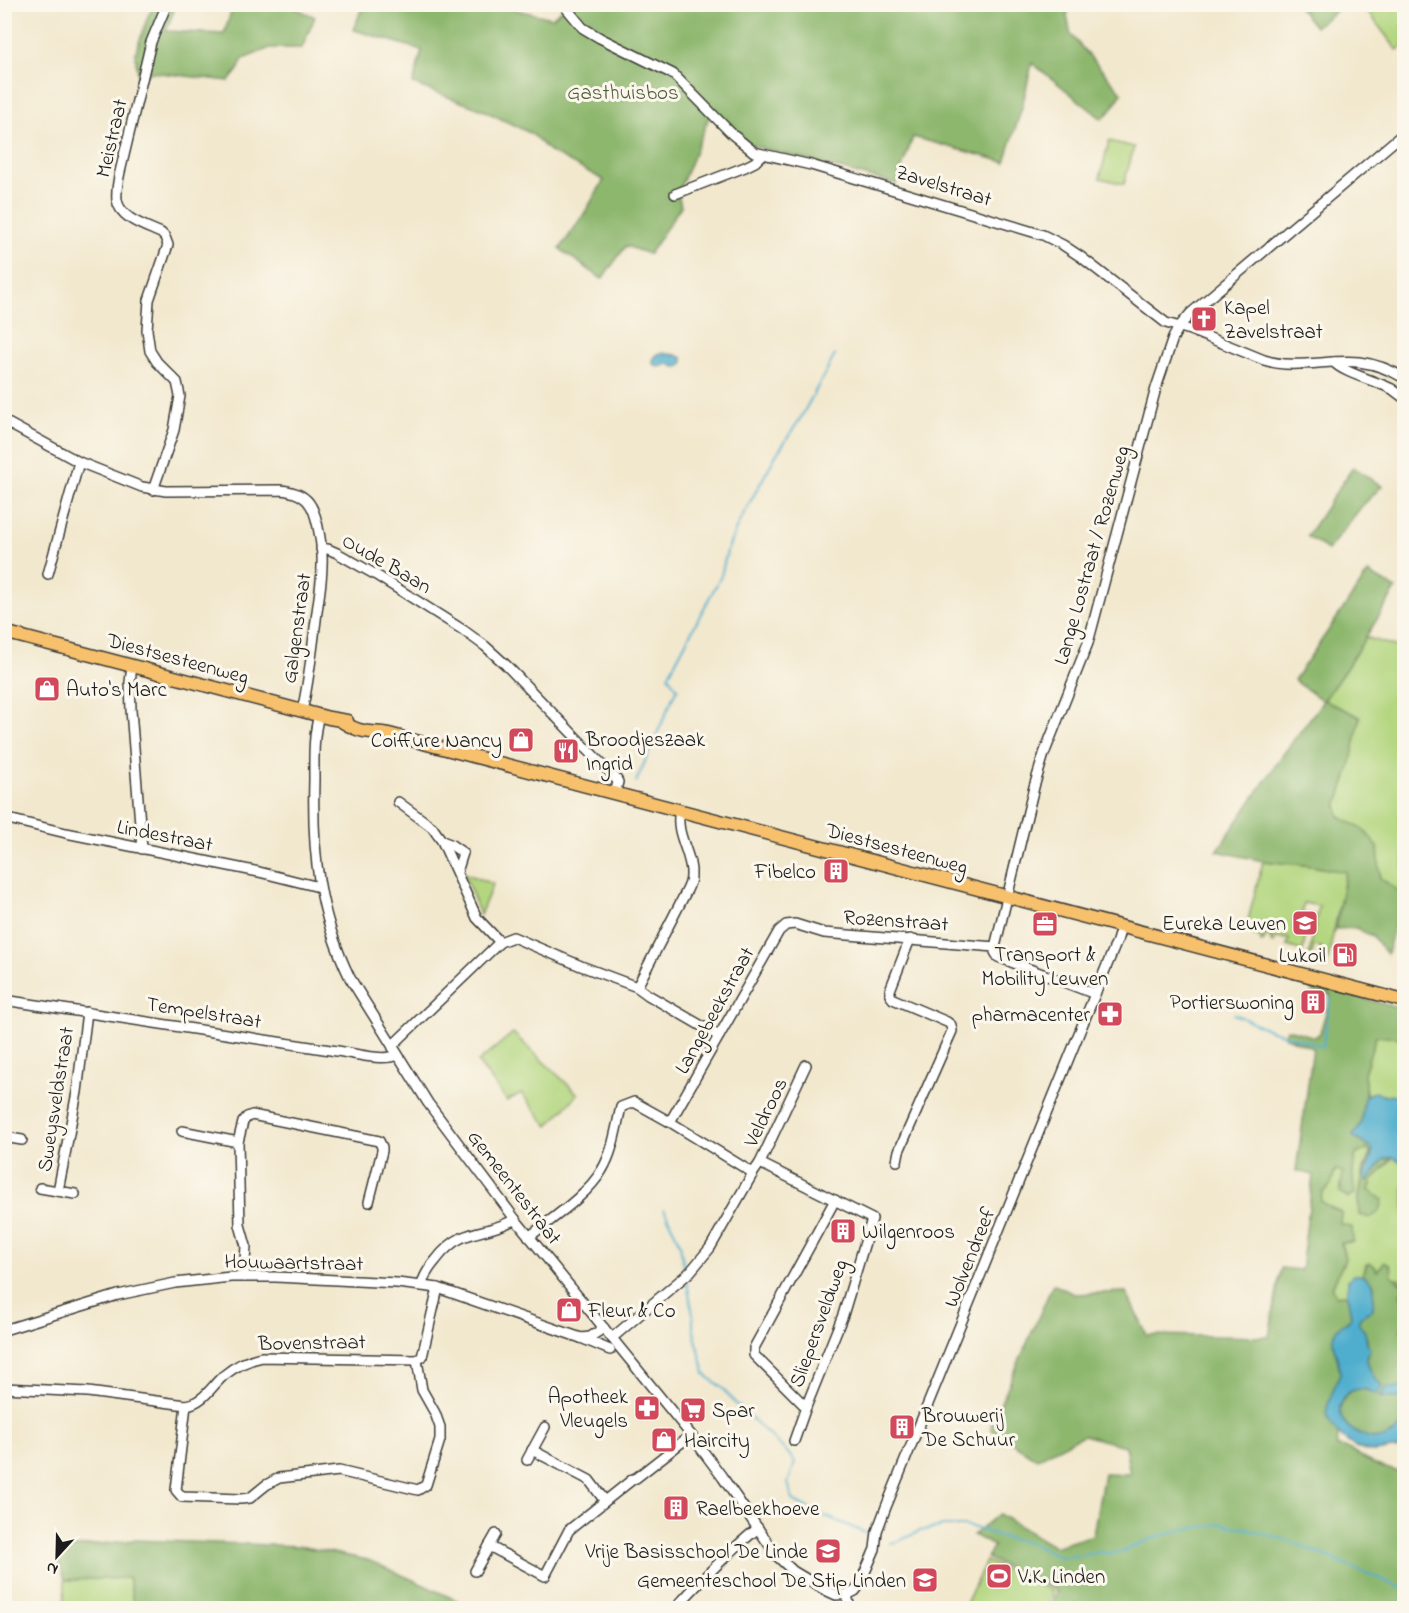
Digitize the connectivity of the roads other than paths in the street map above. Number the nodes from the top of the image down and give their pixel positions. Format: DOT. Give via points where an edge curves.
graph roads {
  1 [pos="167,4"];
  2 [pos="563,4"];
  3 [pos="1404,133"];
  4 [pos="762,155"];
  5 [pos="675,194"];
  6 [pos="1179,327"];
  7 [pos="1334,362"];
  8 [pos="1404,378"];
  9 [pos="1404,398"];
  10 [pos="4,421"];
  11 [pos="79,462"];
  12 [pos="153,490"];
  13 [pos="321,549"];
  14 [pos="48,574"];
  15 [pos="4,632"];
  16 [pos="132,666"];
  17 [pos="302,711"];
  18 [pos="319,715"];
  19 [pos="615,794"];
  20 [pos="398,802"];
  21 [pos="680,811"];
  22 [pos="4,818"];
  23 [pos="442,841"];
  24 [pos="142,849"];
  25 [pos="457,872"];
  26 [pos="319,887"];
  27 [pos="1006,897"];
  28 [pos="795,924"];
  29 [pos="1121,927"];
  30 [pos="910,939"];
  31 [pos="500,942"];
  32 [pos="995,947"];
  33 [pos="637,987"];
  34 [pos="1095,994"];
  35 [pos="4,1000"];
  36 [pos="1404,1001"];
  37 [pos="87,1012"];
  38 [pos="719,1036"];
  39 [pos="395,1052"];
  40 [pos="807,1065"];
  41 [pos="670,1122"];
  42 [pos="182,1131"];
  43 [pos="4,1137"];
  44 [pos="22,1140"];
  45 [pos="238,1142"];
  46 [pos="897,1161"];
  47 [pos="760,1163"];
  48 [pos="753,1173"];
  49 [pos="40,1188"];
  50 [pos="58,1191"];
  51 [pos="75,1194"];
  52 [pos="835,1200"];
  53 [pos="369,1202"];
  54 [pos="515,1219"];
  55 [pos="529,1237"];
  56 [pos="244,1277"];
  57 [pos="422,1285"];
  58 [pos="438,1288"];
  59 [pos="604,1328"];
  60 [pos="4,1330"];
  61 [pos="581,1338"];
  62 [pos="612,1338"];
  63 [pos="609,1350"];
  64 [pos="417,1360"];
  65 [pos="4,1388"];
  66 [pos="186,1405"];
  67 [pos="806,1407"];
  68 [pos="545,1427"];
  69 [pos="691,1435"];
  70 [pos="794,1441"];
  71 [pos="532,1450"];
  72 [pos="527,1460"];
  73 [pos="605,1501"];
  74 [pos="758,1528"];
  75 [pos="495,1534"];
  76 [pos="489,1546"];
  77 [pos="475,1571"];
  78 [pos="849,1601"];
  79 [pos="678,1608"];
  1 -- 12 [label="street, Meistraat" via="151,42 117,192 122,210 138,223 161,233 168,245 149,300 147,330 150,351 177,382 180,405"];
  2 -- 4 [label="street, Zavelstraat" via="583,28 673,74 744,145"];
  3 -- 6 [label="street"];
  4 -- 5 [label="street" via="745,167"];
  4 -- 6 [label="street, Zavelstraat" via="811,165 1043,235 1081,257 1160,320"];
  6 -- 7 [label="street, Zavelstraat" via="1273,363"];
  6 -- 27 [label="street, Lange Lostraat / Rozenweg" via="1156,388 1088,643 1040,767"];
  7 -- 8 [label="street, Zavelstraat" via="1372,364"];
  7 -- 9 [label="street" via="1339,368"];
  10 -- 11 [label="street, Oude Baan"];
  11 -- 12 [label="street, Oude Baan"];
  11 -- 14 [label="street"];
  12 -- 13 [label="street, Oude Baan" via="290,491 312,507"];
  13 -- 17 [label="street, Galgenstraat" via="321,575"];
  13 -- 19 [label="street, Oude Baan" via="337,553 375,575 485,646 618,782"];
  15 -- 16 [label="main road, Diestsesteenweg"];
  16 -- 17 [label="main road, Diestsesteenweg"];
  16 -- 24 [label="street" via="131,711"];
  17 -- 18 [label="main road, Diestsesteenweg"];
  18 -- 19 [label="main road, Diestsesteenweg" via="354,729 379,731"];
  18 -- 26 [label="street, Gemeentestraat" via="313,818"];
  19 -- 21 [label="main road, Diestsesteenweg"];
  20 -- 23 [label="street" via="432,827"];
  21 -- 27 [label="main road, Diestsesteenweg"];
  21 -- 33 [label="street" via="678,820 691,877"];
  22 -- 24 [label="street, Lindestraat"];
  23 -- 25 [label="street"];
  23 -- 25 [label="street" via="464,853"];
  24 -- 26 [label="street, Lindestraat"];
  25 -- 31 [label="street" via="477,918"];
  26 -- 39 [label="street, Gemeentestraat" via="339,956"];
  27 -- 29 [label="main road, Diestsesteenweg"];
  27 -- 32 [label="street"];
  28 -- 30 [label="street, Rozenstraat" via="824,933"];
  28 -- 38 [label="street, Langebeekstraat" via="778,931"];
  29 -- 34 [label="street, Wolvendreef"];
  29 -- 36 [label="main road, Diestsesteenweg"];
  30 -- 32 [label="street, Rozenstraat"];
  30 -- 46 [label="street" via="890,995 947,1022 952,1031"];
  31 -- 33 [label="street" via="513,937"];
  31 -- 39 [label="street" via="394,1044"];
  32 -- 34 [label="street" via="998,957"];
  33 -- 38 [label="street"];
  34 -- 78 [label="street, Wolvendreef" via="877,1531 873,1553"];
  35 -- 37 [label="street, Tempelstraat"];
  37 -- 39 [label="street, Tempelstraat" via="383,1058 392,1058"];
  37 -- 50 [label="street, Sweysveldstraat"];
  38 -- 41 [label="street, Langebeekstraat"];
  39 -- 54 [label="street, Gemeentestraat"];
  40 -- 47 [label="street, Veldroos"];
  41 -- 48 [label="street"];
  41 -- 55 [label="street" via="634,1102 621,1107 602,1172 581,1195"];
  42 -- 45 [label="street"];
  43 -- 44 [label="street"];
  45 -- 53 [label="street" via="243,1122 252,1115 379,1141 382,1151"];
  45 -- 56 [label="street" via="240,1225 246,1246"];
  47 -- 48 [label="street, Veldroos"];
  47 -- 52 [label="street"];
  48 -- 62 [label="street, Veldroos" via="710,1248 690,1272"];
  49 -- 50 [label="street, Sweysveldstraat"];
  50 -- 51 [label="street, Sweysveldstraat"];
  52 -- 67 [label="street, Sliepersveldweg" via="872,1219 843,1315"];
  52 -- 67 [label="street, Sliepersveldweg" via="754,1348 754,1355"];
  54 -- 55 [label="street, Gemeentestraat"];
  54 -- 57 [label="street" via="452,1244 430,1267"];
  55 -- 59 [label="street, Gemeentestraat"];
  56 -- 57 [label="street, Houwaartstraat"];
  56 -- 60 [label="street, Houwaartstraat" via="143,1289"];
  57 -- 58 [label="street, Houwaartstraat"];
  58 -- 61 [label="street, Houwaartstraat"];
  58 -- 64 [label="street" via="422,1357"];
  59 -- 61 [label="street"];
  59 -- 62 [label="street, Gemeentestraat"];
  61 -- 63 [label="street, Houwaartstraat"];
  62 -- 69 [label="street, Gemeentestraat"];
  64 -- 66 [label="street, Bovenstraat" via="262,1357 236,1366 202,1399"];
  64 -- 66 [label="street" via="422,1390 440,1427 440,1440 426,1485 418,1490 339,1471 279,1478 250,1498 182,1497 176,1491"];
  65 -- 66 [label="street" via="88,1392"];
  67 -- 70 [label="street"];
  68 -- 71 [label="street"];
  69 -- 73 [label="street"];
  69 -- 74 [label="street, Gemeentestraat"];
  71 -- 72 [label="street"];
  71 -- 73 [label="street" via="589,1480"];
  73 -- 76 [label="street" via="569,1530 545,1576"];
  74 -- 78 [label="street, Gemeentestraat" via="793,1571"];
  74 -- 79 [label="street" via="706,1574"];
  75 -- 76 [label="street"];
  76 -- 77 [label="street"];
}
